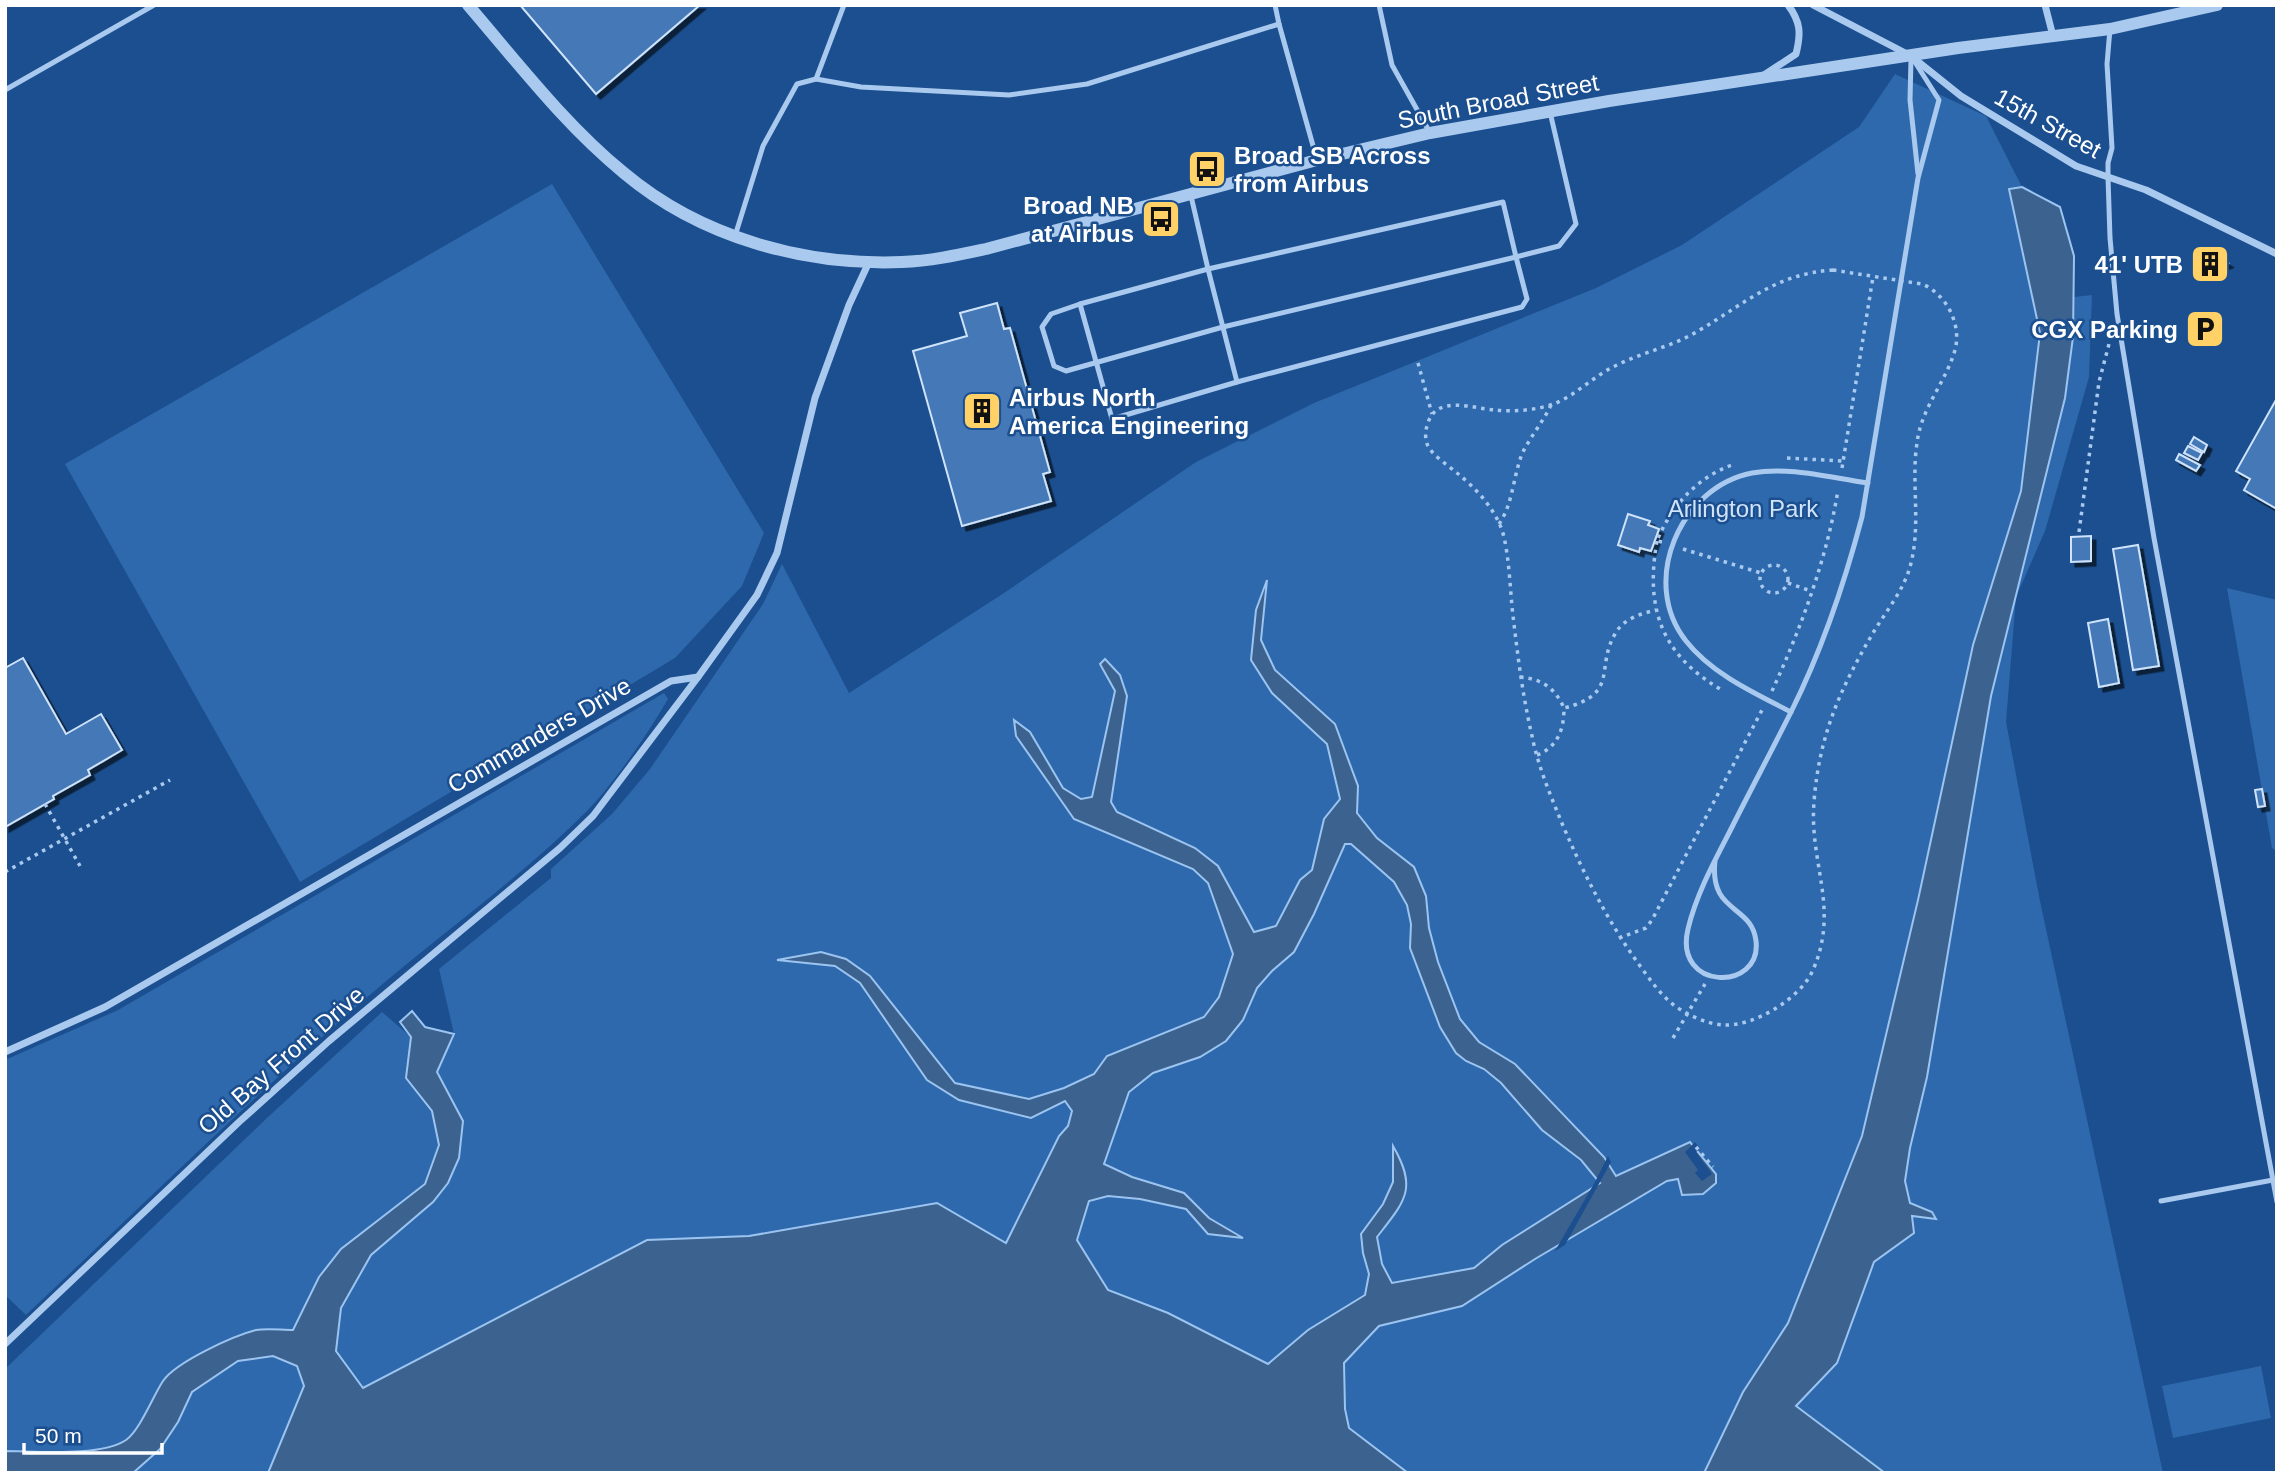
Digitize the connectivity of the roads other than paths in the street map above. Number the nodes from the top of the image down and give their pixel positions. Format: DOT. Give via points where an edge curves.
graph roads {
  1 [pos="154,5"];
  2 [pos="468,5"];
  3 [pos="844,5"];
  4 [pos="1275,5"];
  5 [pos="1379,5"];
  6 [pos="1788,5"];
  7 [pos="1813,5"];
  8 [pos="2045,5"];
  9 [pos="2217,5"];
  10 [pos="1279,24"];
  11 [pos="2110,29"];
  12 [pos="2053,36"];
  13 [pos="1911,56"];
  14 [pos="816,79"];
  15 [pos="1758,79"];
  16 [pos="5,90"];
  17 [pos="1549,111"];
  18 [pos="1430,133"];
  19 [pos="1317,160"];
  20 [pos="2108,177"];
  21 [pos="1918,178"];
  22 [pos="1190,193"];
  23 [pos="735,237"];
  24 [pos="2277,254"];
  25 [pos="1516,257"];
  26 [pos="869,262"];
  27 [pos="1208,269"];
  28 [pos="1080,304"];
  29 [pos="1223,327"];
  30 [pos="1096,362"];
  31 [pos="1237,382"];
  32 [pos="1868,483"];
  33 [pos="698,677"];
  34 [pos="1791,712"];
  35 [pos="1715,861"];
  36 [pos="5,1052"];
  37 [pos="2273,1180"];
  38 [pos="2161,1201"];
  39 [pos="2277,1202"];
  40 [pos="5,1344"];
  1 -- 16 [label="lane"];
  2 -- 23 [label="street, South Broad Street" via="559,111 625,175"];
  3 -- 14 [label="lane"];
  4 -- 10 [label="lane"];
  5 -- 18 [label="lane" via="1392,65"];
  6 -- 15 [label="street" via="1800,24 1796,54"];
  7 -- 13 [label="street, 15th Street"];
  8 -- 12 [label="street"];
  9 -- 11 [label="street, South Broad Street"];
  10 -- 14 [label="lane" via="1087,84 1009,95 861,87"];
  10 -- 19 [label="lane"];
  11 -- 12 [label="street, South Broad Street"];
  11 -- 20 [label="lane" via="2107,64 2112,148"];
  12 -- 13 [label="street, South Broad Street"];
  13 -- 15 [label="street, South Broad Street"];
  13 -- 20 [label="street, 15th Street" via="1961,96 2065,160"];
  13 -- 21 [label="lane" via="1910,100"];
  13 -- 21 [label="lane" via="1939,100"];
  14 -- 23 [label="lane" via="797,83 763,146"];
  15 -- 17 [label="street, South Broad Street"];
  17 -- 18 [label="street, South Broad Street"];
  17 -- 25 [label="lane" via="1576,224 1559,246"];
  18 -- 19 [label="street, South Broad Street"];
  19 -- 22 [label="street, South Broad Street"];
  20 -- 24 [label="street, 15th Street" via="2146,190"];
  20 -- 37 [label="lane" via="2117,314"];
  21 -- 32 [label="lane"];
  22 -- 26 [label="street, South Broad Street" via="944,258"];
  22 -- 27 [label="lane"];
  23 -- 26 [label="street, South Broad Street" via="784,251"];
  25 -- 27 [label="lane" via="1503,202"];
  25 -- 29 [label="lane"];
  25 -- 31 [label="lane" via="1527,299 1522,307"];
  26 -- 33 [label="street" via="815,398 777,553 757,595"];
  27 -- 28 [label="lane"];
  27 -- 29 [label="lane"];
  28 -- 30 [label="lane"];
  28 -- 30 [label="lane" via="1051,314 1042,327 1054,366 1066,371"];
  29 -- 30 [label="lane"];
  29 -- 31 [label="lane"];
  30 -- 31 [label="lane" via="1112,419"];
  32 -- 34 [label="lane" via="1835,610"];
  32 -- 34 [label="lane" via="1771,471 1751,473 1731,480 1699,502 1672,545 1666,593 1683,638 1717,670"];
  33 -- 36 [label="street, Commanders Drive" via="671,681 105,1007"];
  33 -- 40 [label="street, Old Bay Front Drive" via="593,816 329,1041"];
  34 -- 35 [label="lane"];
  35 -- 35 [label="lane" via="1686,939 1691,962 1709,976 1723,978 1737,975 1749,965 1756,945 1748,919 1718,893"];
  37 -- 38 [label="lane"];
  37 -- 39 [label="lane"];
}
